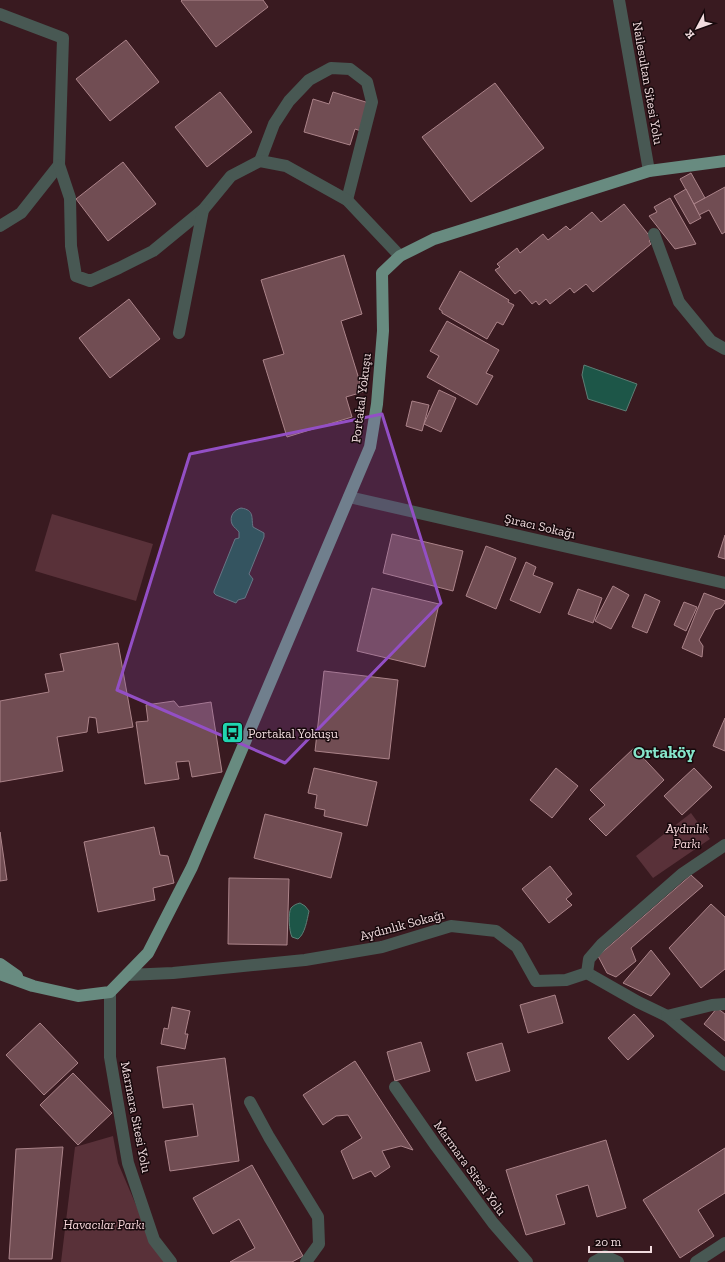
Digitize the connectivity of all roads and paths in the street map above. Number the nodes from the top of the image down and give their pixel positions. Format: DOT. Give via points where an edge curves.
graph roads {
  1 [pos="619,0"];
  2 [pos="0,14"];
  3 [pos="260,161"];
  4 [pos="725,161"];
  5 [pos="59,165"];
  6 [pos="649,171"];
  7 [pos="347,200"];
  8 [pos="203,210"];
  9 [pos="0,226"];
  10 [pos="654,234"];
  11 [pos="400,256"];
  12 [pos="179,333"];
  13 [pos="725,348"];
  14 [pos="349,497"];
  15 [pos="725,583"];
  16 [pos="725,845"];
  17 [pos="0,964"];
  18 [pos="587,973"];
  19 [pos="0,974"];
  20 [pos="127,975"];
  21 [pos="33,986"];
  22 [pos="110,992"];
  23 [pos="725,1004"];
  24 [pos="667,1016"];
  25 [pos="725,1065"];
  26 [pos="395,1087"];
  27 [pos="250,1102"];
  28 [pos="725,1242"];
  29 [pos="172,1262"];
  30 [pos="306,1262"];
  31 [pos="527,1262"];
  32 [pos="594,1262"];
  33 [pos="618,1262"];
  34 [pos="696,1262"];
  1 -- 6 [label="street, Nailesultan Sitesi Yolu"];
  2 -- 5 [label="street" via="63,38"];
  3 -- 7 [label="street" via="286,166"];
  3 -- 7 [label="street" via="274,124 289,101 309,80 331,68 350,70 367,82 372,102"];
  3 -- 8 [label="street" via="231,176"];
  4 -- 6 [label="main road, Portakal Yokuşu"];
  5 -- 8 [label="street" via="70,198 71,246 76,276 90,281 153,251"];
  5 -- 9 [label="street" via="21,213"];
  6 -- 11 [label="main road, Portakal Yokuşu" via="434,239"];
  7 -- 11 [label="street"];
  8 -- 12 [label="street"];
  10 -- 13 [label="street" via="678,302 711,341"];
  11 -- 14 [label="main road, Portakal Yokuşu" via="382,273 383,330 377,404 370,447"];
  14 -- 15 [label="street, Şıracı Sokağı"];
  14 -- 20 [label="main road, Portakal Yokuşu" via="192,867 148,953"];
  16 -- 18 [label="street" via="682,874 602,944 589,959"];
  17 -- 21 [label="main road"];
  18 -- 20 [label="street, Aydınlık Sokağı" via="566,980 536,981 517,947 496,931 451,926 382,947 305,960"];
  18 -- 24 [label="street"];
  19 -- 21 [label="main road"];
  20 -- 22 [label="main road, Portakal Yokuşu"];
  21 -- 22 [label="main road" via="78,996"];
  22 -- 29 [label="street, Marmara Sitesi Yolu" via="110,1057 128,1163 154,1240"];
  23 -- 24 [label="street"];
  24 -- 25 [label="street"];
  26 -- 31 [label="street, Marmara Sitesi Yolu" via="493,1223"];
  27 -- 30 [label="street" via="318,1217 320,1244"];
  28 -- 34 [label="street"];
  32 -- 33 [label="street" via="606,1256"];
}
